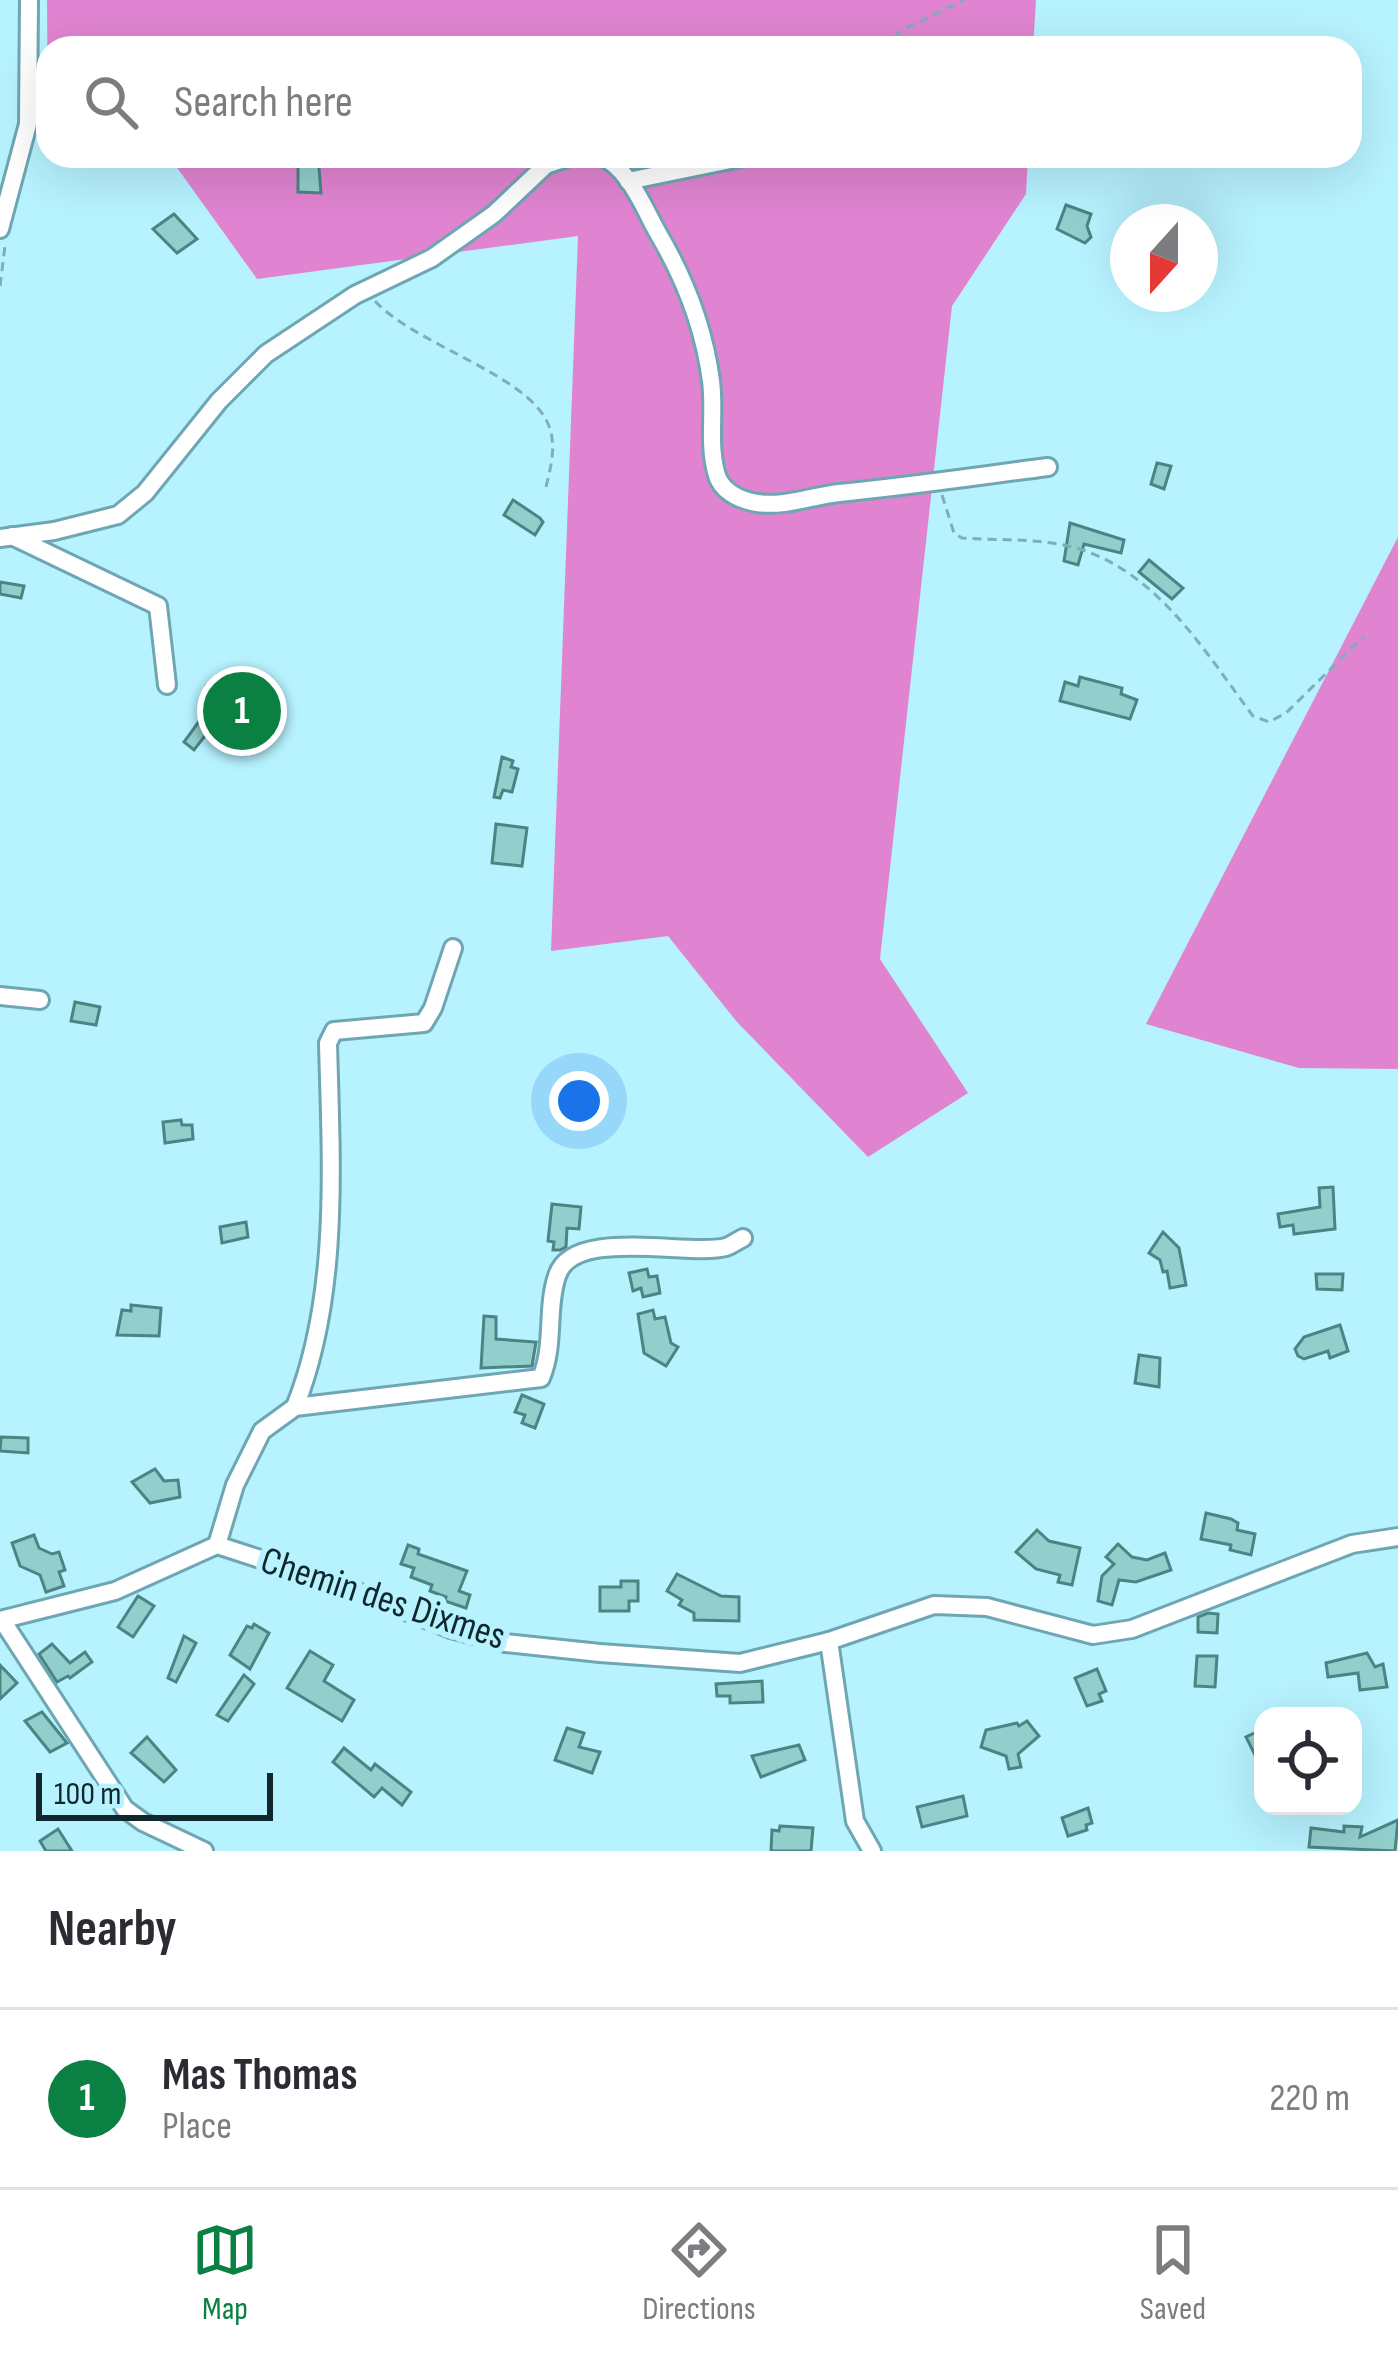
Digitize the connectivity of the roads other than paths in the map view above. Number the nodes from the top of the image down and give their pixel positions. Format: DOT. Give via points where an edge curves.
graph roads {
  1 [pos="29,0"];
  2 [pos="544,168"];
  3 [pos="617,168"];
  4 [pos="691,168"];
  5 [pos="628,181"];
  6 [pos="0,230"];
  7 [pos="1048,467"];
  8 [pos="5,537"];
  9 [pos="167,685"];
  10 [pos="453,948"];
  11 [pos="0,996"];
  12 [pos="40,1000"];
  13 [pos="743,1238"];
  14 [pos="295,1407"];
  15 [pos="1398,1537"];
  16 [pos="218,1546"];
  17 [pos="1,1620"];
  18 [pos="829,1641"];
  19 [pos="204,1851"];
  20 [pos="872,1851"];
  1 -- 6 [label="street" via="28,124"];
  2 -- 8 [label="street" via="432,258 266,354 118,515"];
  3 -- 5 [label="street"];
  4 -- 5 [label="street"];
  5 -- 7 [label="street" via="697,313 717,479 733,496 786,504"];
  8 -- 9 [label="street" via="158,606"];
  10 -- 14 [label="street" via="424,1023 334,1031 328,1043 329,1230 311,1366"];
  11 -- 12 [label="street"];
  13 -- 14 [label="street" via="723,1248 622,1247 567,1260 556,1277 541,1378"];
  14 -- 16 [label="street" via="262,1431"];
  15 -- 18 [label="street, Chemin des Dixmes" via="1352,1544 1132,1629 1094,1635 987,1607 934,1605"];
  16 -- 17 [label="street, Chemin des Dixmes" via="115,1591"];
  16 -- 18 [label="street, Chemin des Dixmes" via="506,1643 740,1663"];
  17 -- 19 [label="street" via="125,1809"];
  18 -- 20 [label="street" via="855,1821"];
}
